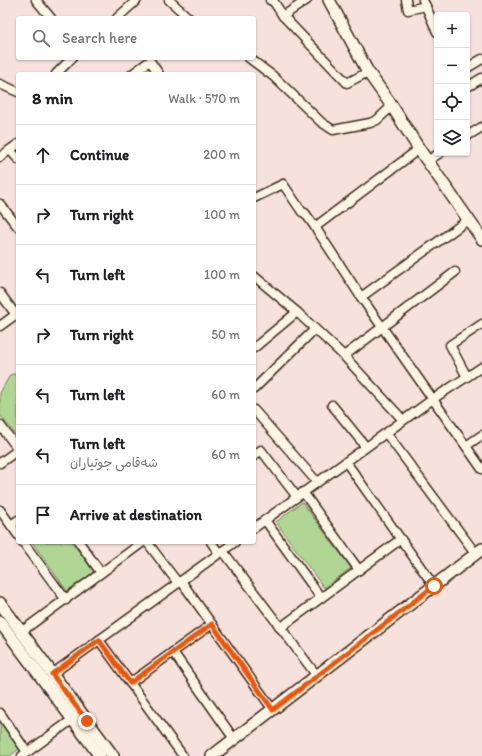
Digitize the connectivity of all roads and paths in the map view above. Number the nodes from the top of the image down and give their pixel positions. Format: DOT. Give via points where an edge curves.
graph roads {
  1 [pos="36,0"];
  2 [pos="137,0"];
  3 [pos="169,0"];
  4 [pos="270,0"];
  5 [pos="307,0"];
  6 [pos="329,0"];
  7 [pos="406,0"];
  8 [pos="424,3"];
  9 [pos="49,16"];
  10 [pos="119,16"];
  11 [pos="187,16"];
  12 [pos="283,16"];
  13 [pos="434,25"];
  14 [pos="482,59"];
  15 [pos="70,60"];
  16 [pos="252,60"];
  17 [pos="470,66"];
  18 [pos="58,72"];
  19 [pos="135,72"];
  20 [pos="157,72"];
  21 [pos="368,72"];
  22 [pos="482,78"];
  23 [pos="0,84"];
  24 [pos="468,84"];
  25 [pos="16,91"];
  26 [pos="392,106"];
  27 [pos="482,127"];
  28 [pos="470,134"];
  29 [pos="16,146"];
  30 [pos="419,149"];
  31 [pos="10,150"];
  32 [pos="435,156"];
  33 [pos="0,157"];
  34 [pos="16,157"];
  35 [pos="427,161"];
  36 [pos="256,197"];
  37 [pos="0,204"];
  38 [pos="468,220"];
  39 [pos="16,224"];
  40 [pos="315,227"];
  41 [pos="482,239"];
  42 [pos="455,272"];
  43 [pos="256,279"];
  44 [pos="0,293"];
  45 [pos="361,297"];
  46 [pos="297,312"];
  47 [pos="16,313"];
  48 [pos="16,315"];
  49 [pos="482,324"];
  50 [pos="0,326"];
  51 [pos="382,327"];
  52 [pos="315,329"];
  53 [pos="256,346"];
  54 [pos="344,356"];
  55 [pos="482,367"];
  56 [pos="467,377"];
  57 [pos="256,387"];
  58 [pos="433,399"];
  59 [pos="332,405"];
  60 [pos="256,412"];
  61 [pos="403,420"];
  62 [pos="0,425"];
  63 [pos="386,433"];
  64 [pos="482,435"];
  65 [pos="466,446"];
  66 [pos="16,447"];
  67 [pos="366,447"];
  68 [pos="16,451"];
  69 [pos="256,454"];
  70 [pos="346,462"];
  71 [pos="0,463"];
  72 [pos="482,469"];
  73 [pos="318,482"];
  74 [pos="300,495"];
  75 [pos="0,510"];
  76 [pos="265,520"];
  77 [pos="16,521"];
  78 [pos="11,525"];
  79 [pos="256,527"];
  80 [pos="16,532"];
  81 [pos="401,539"];
  82 [pos="24,544"];
  83 [pos="79,544"];
  84 [pos="140,544"];
  85 [pos="149,544"];
  86 [pos="213,544"];
  87 [pos="232,544"];
  88 [pos="221,552"];
  89 [pos="479,552"];
  90 [pos="360,570"];
  91 [pos="101,573"];
  92 [pos="180,582"];
  93 [pos="434,586"];
  94 [pos="321,598"];
  95 [pos="66,600"];
  96 [pos="0,603"];
  97 [pos="0,622"];
  98 [pos="212,624"];
  99 [pos="280,628"];
  100 [pos="21,632"];
  101 [pos="99,640"];
  102 [pos="173,652"];
  103 [pos="52,674"];
  104 [pos="317,676"];
  105 [pos="130,683"];
  106 [pos="273,710"];
  107 [pos="0,713"];
  108 [pos="73,719"];
  109 [pos="234,739"];
  110 [pos="25,754"];
  111 [pos="100,756"];
  112 [pos="113,756"];
  113 [pos="183,756"];
  114 [pos="212,756"];
  1 -- 9 [label="street"];
  2 -- 10 [label="street"];
  3 -- 11 [label="street"];
  4 -- 12 [label="street"];
  5 -- 12 [label="street"];
  6 -- 21 [label="main road"];
  7 -- 8 [label="street" via="408,10"];
  8 -- 13 [label="street"];
  12 -- 21 [label="street" via="347,83"];
  14 -- 17 [label="street"];
  15 -- 18 [label="street"];
  16 -- 26 [label="street" via="273,76 320,122 333,130 370,123"];
  19 -- 20 [label="street" via="150,61"];
  21 -- 26 [label="main road"];
  22 -- 24 [label="street" via="469,86"];
  23 -- 25 [label="street"];
  26 -- 30 [label="main road"];
  27 -- 28 [label="street"];
  29 -- 31 [label="street"];
  30 -- 35 [label="main road"];
  30 -- 40 [label="street"];
  31 -- 33 [label="street"];
  31 -- 34 [label="street"];
  32 -- 35 [label="street"];
  35 -- 38 [label="main road"];
  36 -- 40 [label="street" via="283,184"];
  37 -- 39 [label="street"];
  38 -- 41 [label="main road"];
  38 -- 45 [label="street"];
  40 -- 45 [label="street"];
  42 -- 51 [label="street"];
  43 -- 46 [label="street"];
  44 -- 47 [label="street"];
  45 -- 51 [label="street"];
  46 -- 52 [label="street"];
  46 -- 53 [label="street"];
  48 -- 50 [label="street"];
  49 -- 56 [label="street" via="450,345"];
  51 -- 54 [label="street"];
  51 -- 58 [label="street"];
  52 -- 54 [label="street"];
  52 -- 57 [label="street"];
  54 -- 61 [label="street"];
  55 -- 56 [label="street"];
  56 -- 58 [label="street"];
  58 -- 61 [label="street"];
  58 -- 65 [label="street"];
  59 -- 67 [label="street"];
  60 -- 73 [label="street"];
  61 -- 63 [label="street"];
  62 -- 66 [label="street"];
  63 -- 67 [label="street"];
  63 -- 89 [label="street"];
  64 -- 65 [label="street"];
  65 -- 72 [label="street"];
  67 -- 70 [label="street"];
  68 -- 71 [label="street"];
  69 -- 74 [label="street" via="261,450"];
  70 -- 73 [label="street"];
  70 -- 81 [label="street"];
  73 -- 74 [label="street"];
  74 -- 76 [label="street"];
  74 -- 90 [label="street"];
  75 -- 78 [label="street"];
  76 -- 79 [label="street"];
  76 -- 94 [label="street"];
  77 -- 78 [label="street"];
  78 -- 80 [label="street"];
  81 -- 90 [label="street"];
  81 -- 93 [label="street"];
  82 -- 95 [label="street"];
  83 -- 91 [label="street"];
  84 -- 91 [label="street"];
  85 -- 92 [label="street"];
  86 -- 88 [label="street"];
  87 -- 88 [label="street"];
  88 -- 92 [label="street"];
  88 -- 99 [label="street"];
  89 -- 93 [label="main road"];
  90 -- 94 [label="street"];
  91 -- 95 [label="street"];
  92 -- 98 [label="street"];
  92 -- 101 [label="street"];
  93 -- 104 [label="main road"];
  94 -- 99 [label="street"];
  95 -- 100 [label="street"];
  96 -- 100 [label="main road"];
  97 -- 108 [label="main road"];
  98 -- 102 [label="street"];
  98 -- 106 [label="street"];
  99 -- 104 [label="street"];
  100 -- 103 [label="main road"];
  101 -- 103 [label="street"];
  101 -- 105 [label="street"];
  102 -- 105 [label="street"];
  102 -- 109 [label="street"];
  103 -- 112 [label="main road"];
  104 -- 106 [label="main road"];
  105 -- 113 [label="street"];
  106 -- 109 [label="main road"];
  107 -- 110 [label="street"];
  108 -- 110 [label="street"];
  108 -- 111 [label="main road"];
  109 -- 114 [label="main road"];
}
